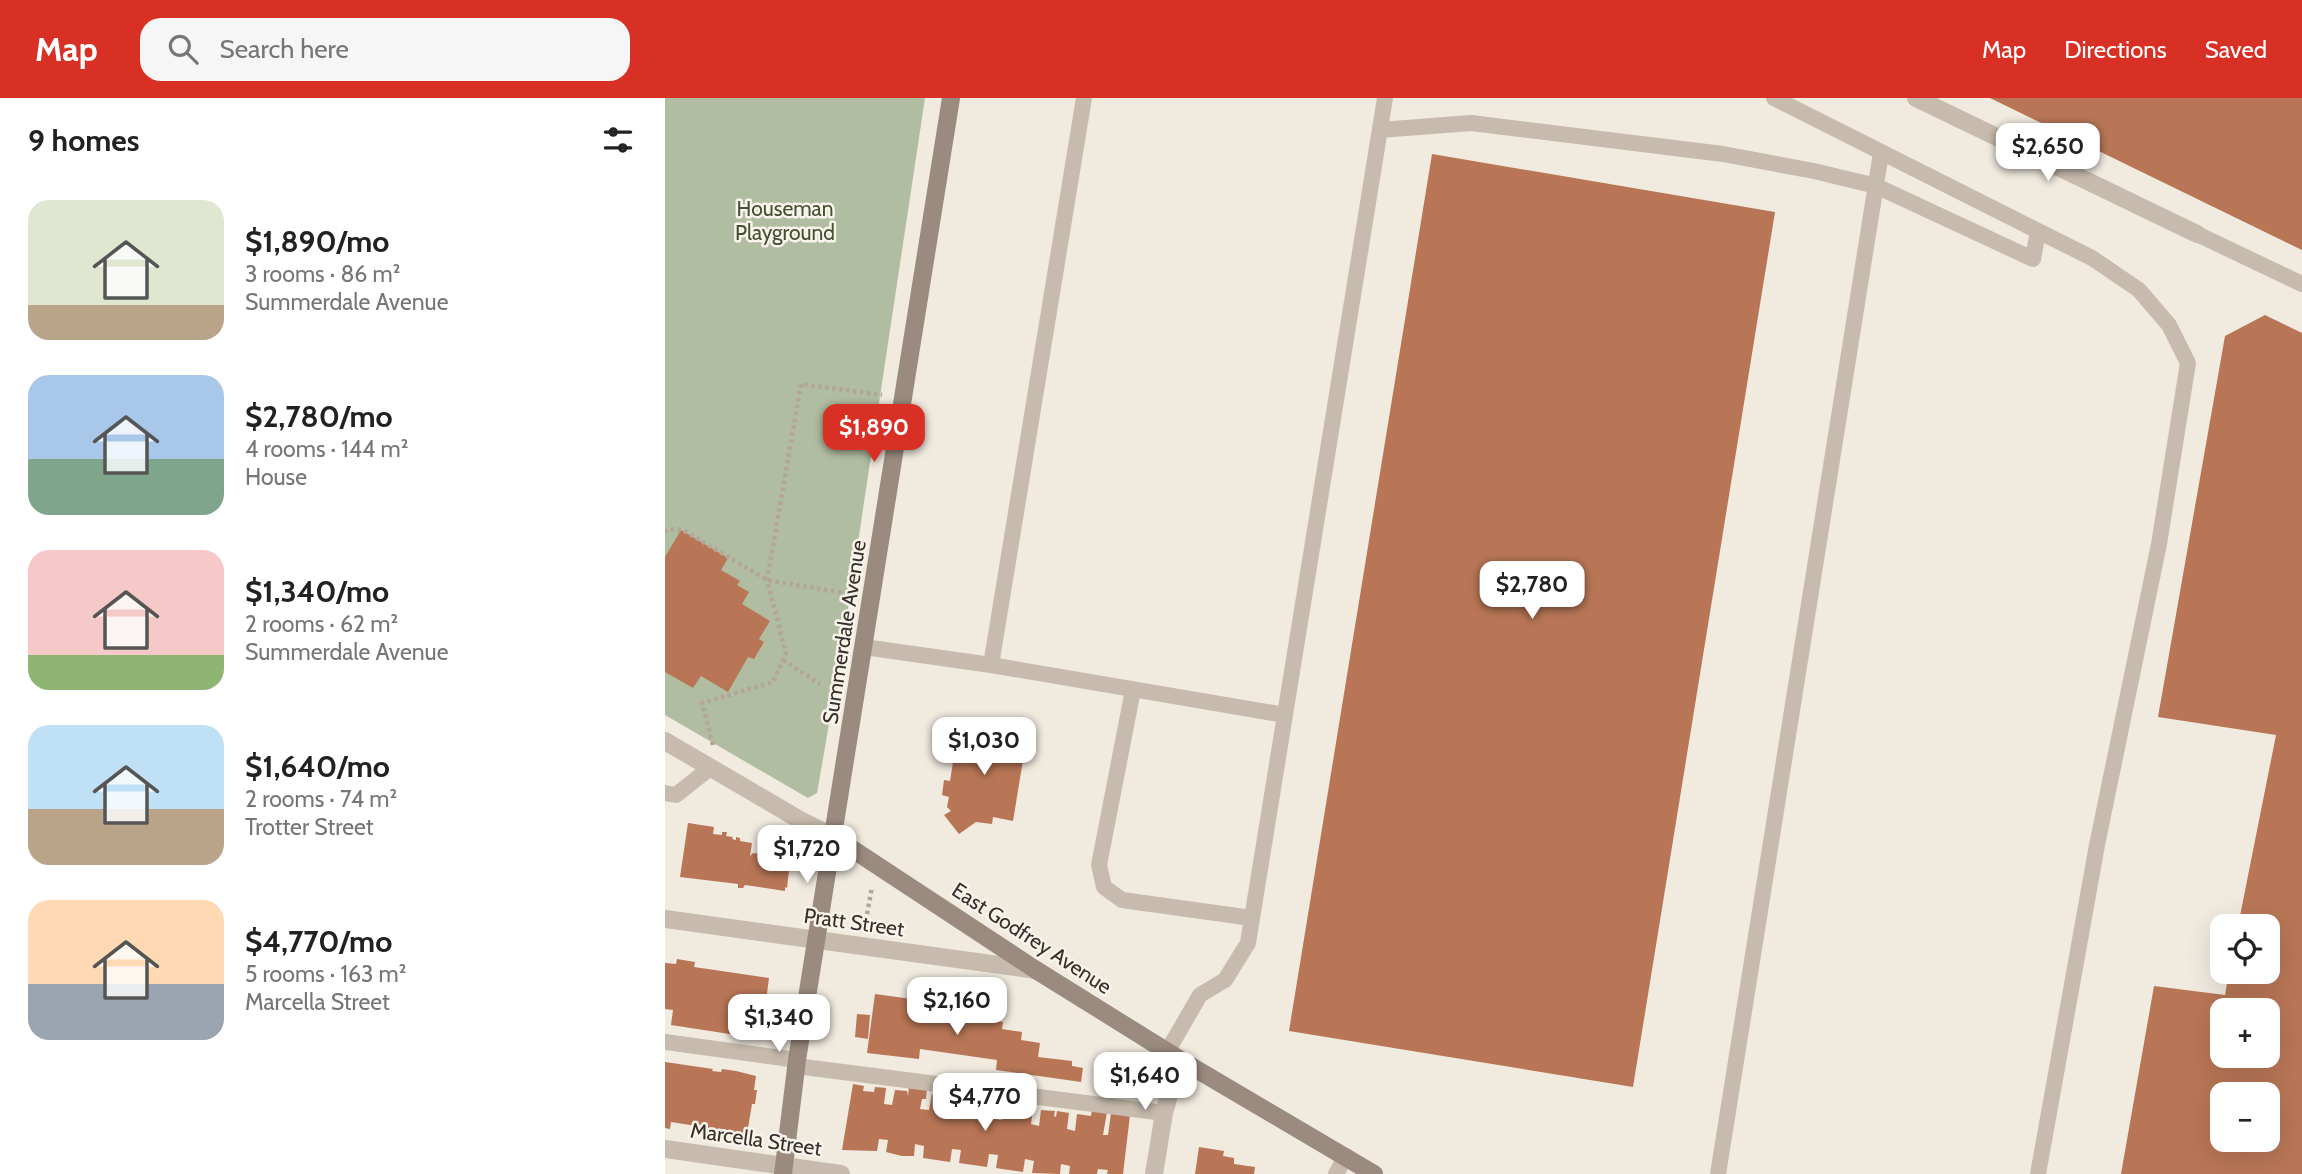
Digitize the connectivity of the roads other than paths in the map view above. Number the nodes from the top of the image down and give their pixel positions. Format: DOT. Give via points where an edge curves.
graph roads {
  1 [pos="951,98"];
  2 [pos="1084,98"];
  3 [pos="1385,98"];
  4 [pos="1774,98"];
  5 [pos="1916,98"];
  6 [pos="1380,130"];
  7 [pos="1881,153"];
  8 [pos="1876,186"];
  9 [pos="1966,195"];
  10 [pos="1960,225"];
  11 [pos="2038,231"];
  12 [pos="2197,233"];
  13 [pos="2302,284"];
  14 [pos="864,647"];
  15 [pos="991,665"];
  16 [pos="1133,690"];
  17 [pos="1285,715"];
  18 [pos="665,741"];
  19 [pos="715,771"];
  20 [pos="665,793"];
  21 [pos="834,836"];
  22 [pos="1252,918"];
  23 [pos="665,919"];
  24 [pos="817,940"];
  25 [pos="1036,970"];
  26 [pos="665,1042"];
  27 [pos="1173,1056"];
  28 [pos="797,1063"];
  29 [pos="1164,1113"];
  30 [pos="665,1149"];
  31 [pos="1346,1156"];
  32 [pos="783,1170"];
  33 [pos="841,1174"];
  34 [pos="1154,1174"];
  35 [pos="1336,1174"];
  36 [pos="1374,1174"];
  37 [pos="1718,1174"];
  38 [pos="2038,1174"];
  1 -- 14 [label="main road, Summerdale Avenue"];
  2 -- 15 [label="lane"];
  3 -- 6 [label="lane"];
  4 -- 7 [label="lane"];
  5 -- 12 [label="street"];
  6 -- 8 [label="lane" via="1471,123 1723,154"];
  6 -- 17 [label="lane"];
  7 -- 8 [label="lane"];
  7 -- 9 [label="lane"];
  8 -- 10 [label="lane"];
  8 -- 37 [label="lane"];
  9 -- 10 [label="lane"];
  9 -- 11 [label="lane"];
  10 -- 11 [label="lane" via="2033,259"];
  11 -- 38 [label="lane" via="2092,258 2139,290 2169,325 2188,363 2159,544 2097,845"];
  12 -- 13 [label="lane"];
  14 -- 15 [label="lane"];
  14 -- 21 [label="main road, Summerdale Avenue"];
  15 -- 16 [label="lane"];
  16 -- 17 [label="lane"];
  16 -- 22 [label="lane" via="1099,865 1104,887 1122,900"];
  17 -- 22 [label="lane"];
  18 -- 19 [label="street, East Godfrey Avenue"];
  19 -- 20 [label="lane" via="676,795"];
  19 -- 21 [label="street, East Godfrey Avenue"];
  21 -- 24 [label="main road, Summerdale Avenue"];
  21 -- 25 [label="main road, East Godfrey Avenue"];
  22 -- 27 [label="lane" via="1248,943 1226,981 1200,995"];
  23 -- 24 [label="street, Pratt Street"];
  24 -- 25 [label="street, Pratt Street"];
  24 -- 28 [label="main road, Summerdale Avenue"];
  25 -- 27 [label="main road, East Godfrey Avenue"];
  26 -- 28 [label="lane"];
  27 -- 29 [label="street"];
  27 -- 31 [label="main road, East Godfrey Avenue"];
  28 -- 29 [label="lane"];
  28 -- 32 [label="main road, Summerdale Avenue"];
  29 -- 34 [label="street"];
  30 -- 32 [label="street, Marcella Street"];
  31 -- 35 [label="lane"];
  31 -- 36 [label="main road, East Godfrey Avenue"];
  32 -- 33 [label="street, Marcella Street"];
}
